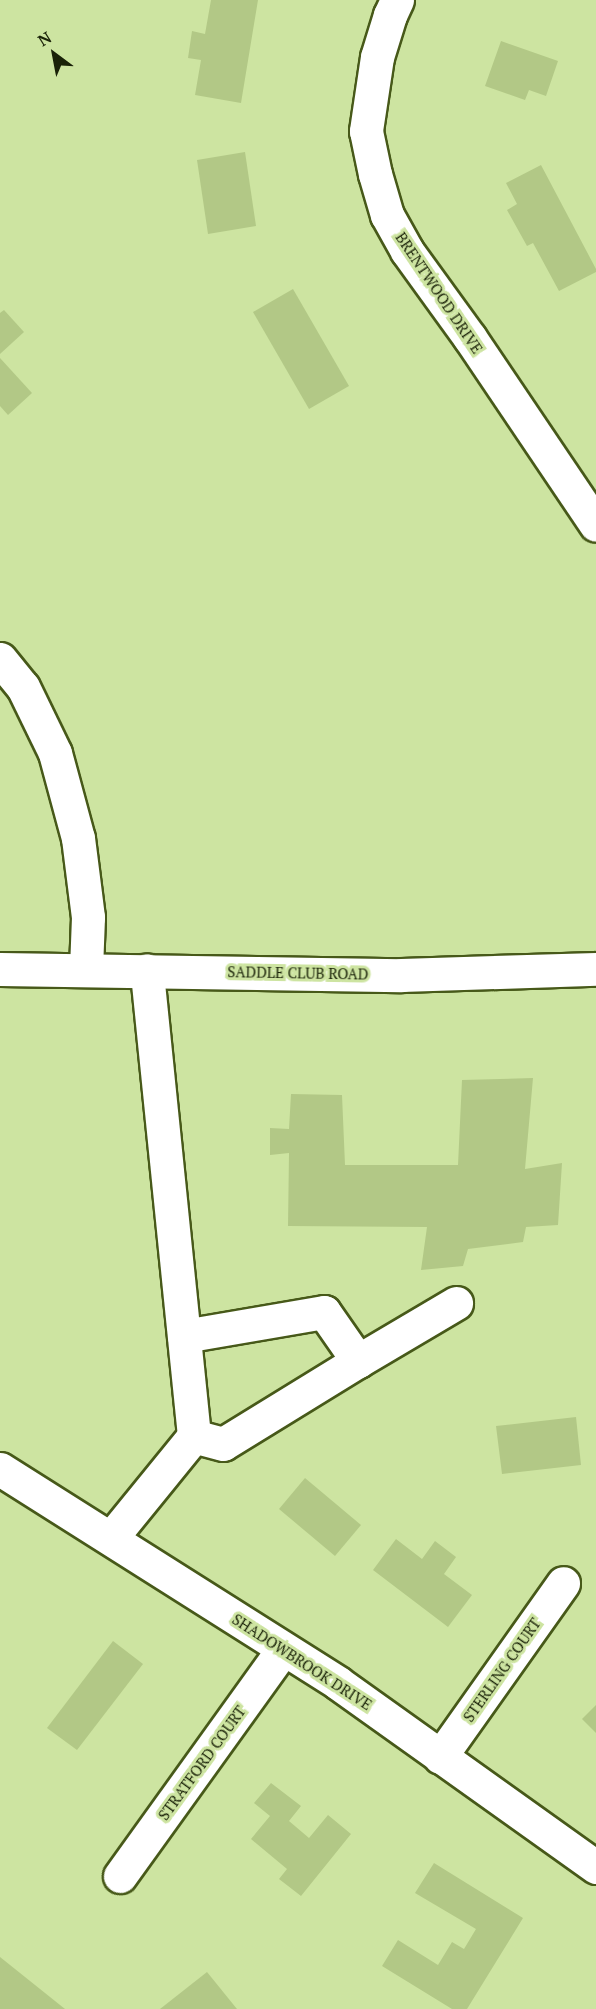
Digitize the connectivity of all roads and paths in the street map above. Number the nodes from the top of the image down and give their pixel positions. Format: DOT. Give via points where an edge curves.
graph roads {
  1 [pos="397,0"];
  2 [pos="596,525"];
  3 [pos="0,659"];
  4 [pos="0,969"];
  5 [pos="86,969"];
  6 [pos="596,969"];
  7 [pos="147,970"];
  8 [pos="456,1303"];
  9 [pos="184,1336"];
  10 [pos="358,1361"];
  11 [pos="194,1436"];
  12 [pos="0,1469"];
  13 [pos="111,1538"];
  14 [pos="563,1583"];
  15 [pos="283,1649"];
  16 [pos="440,1757"];
  17 [pos="596,1867"];
  18 [pos="120,1876"];
  1 -- 2 [label="street, BRENTWOOD DRIVE" via="377,57 366,132 387,215 407,251"];
  3 -- 5 [label="street" via="23,687 55,753 78,838 88,917"];
  4 -- 5 [label="street, SADDLE CLUB ROAD"];
  5 -- 7 [label="street, SADDLE CLUB ROAD"];
  6 -- 7 [label="street, SADDLE CLUB ROAD" via="401,975"];
  7 -- 9 [label="street"];
  8 -- 10 [label="street"];
  9 -- 10 [label="street" via="324,1312"];
  9 -- 11 [label="street"];
  10 -- 11 [label="street" via="223,1444"];
  11 -- 13 [label="street"];
  12 -- 13 [label="street, SHADOWBROOK DRIVE"];
  13 -- 15 [label="street, SHADOWBROOK DRIVE"];
  14 -- 16 [label="street, STERLING COURT"];
  15 -- 16 [label="street, SHADOWBROOK DRIVE" via="338,1683"];
  15 -- 18 [label="street, STRATFORD COURT"];
  16 -- 17 [label="street, SHADOWBROOK DRIVE"];
}
